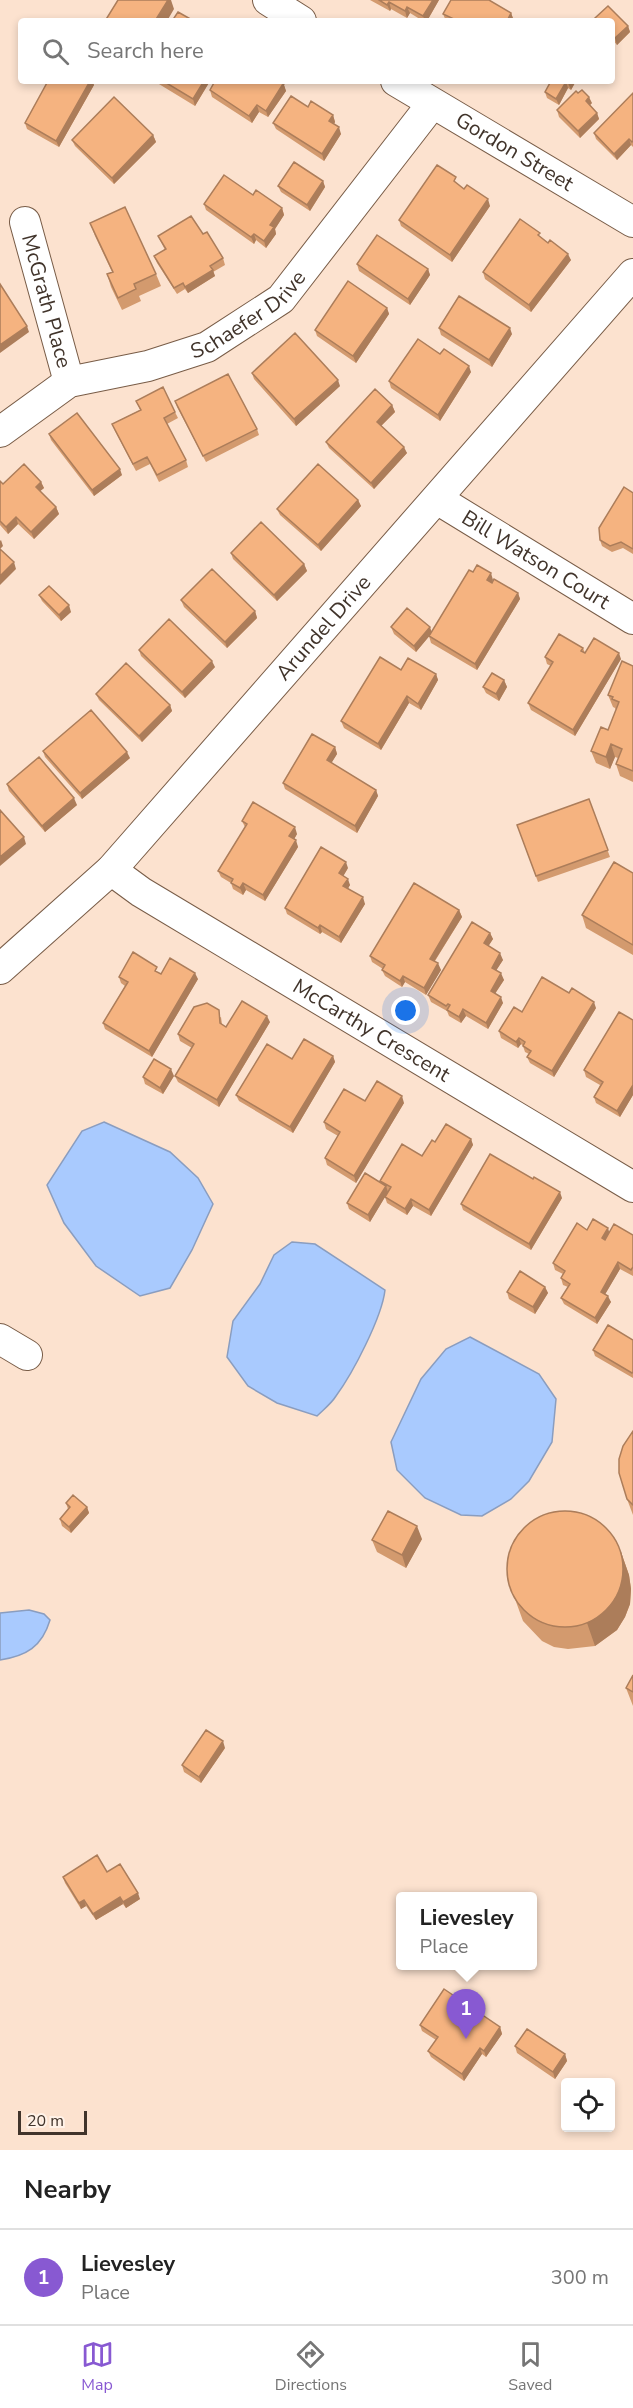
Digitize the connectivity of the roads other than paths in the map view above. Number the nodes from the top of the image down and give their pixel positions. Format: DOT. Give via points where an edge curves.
graph roads {
  1 [pos="268,0"];
  2 [pos="296,18"];
  3 [pos="401,84"];
  4 [pos="432,104"];
  5 [pos="25,222"];
  6 [pos="633,222"];
  7 [pos="633,274"];
  8 [pos="69,382"];
  9 [pos="0,432"];
  10 [pos="437,499"];
  11 [pos="633,619"];
  12 [pos="111,870"];
  13 [pos="0,969"];
  14 [pos="633,1187"];
  15 [pos="0,1339"];
  16 [pos="27,1355"];
  1 -- 2 [label="street"];
  3 -- 4 [label="street, Gordon Street"];
  4 -- 6 [label="street, Gordon Street"];
  4 -- 8 [label="street, Schaefer Drive" via="281,299 207,347 148,366"];
  5 -- 8 [label="street, McGrath Place"];
  7 -- 10 [label="street, Arundel Drive"];
  8 -- 9 [label="street, Schaefer Drive"];
  10 -- 11 [label="street, Bill Watson Court"];
  10 -- 12 [label="street, Arundel Drive"];
  12 -- 13 [label="street, Arundel Drive"];
  12 -- 14 [label="street, McCarthy Crescent" via="151,898"];
  15 -- 16 [label="street"];
}
